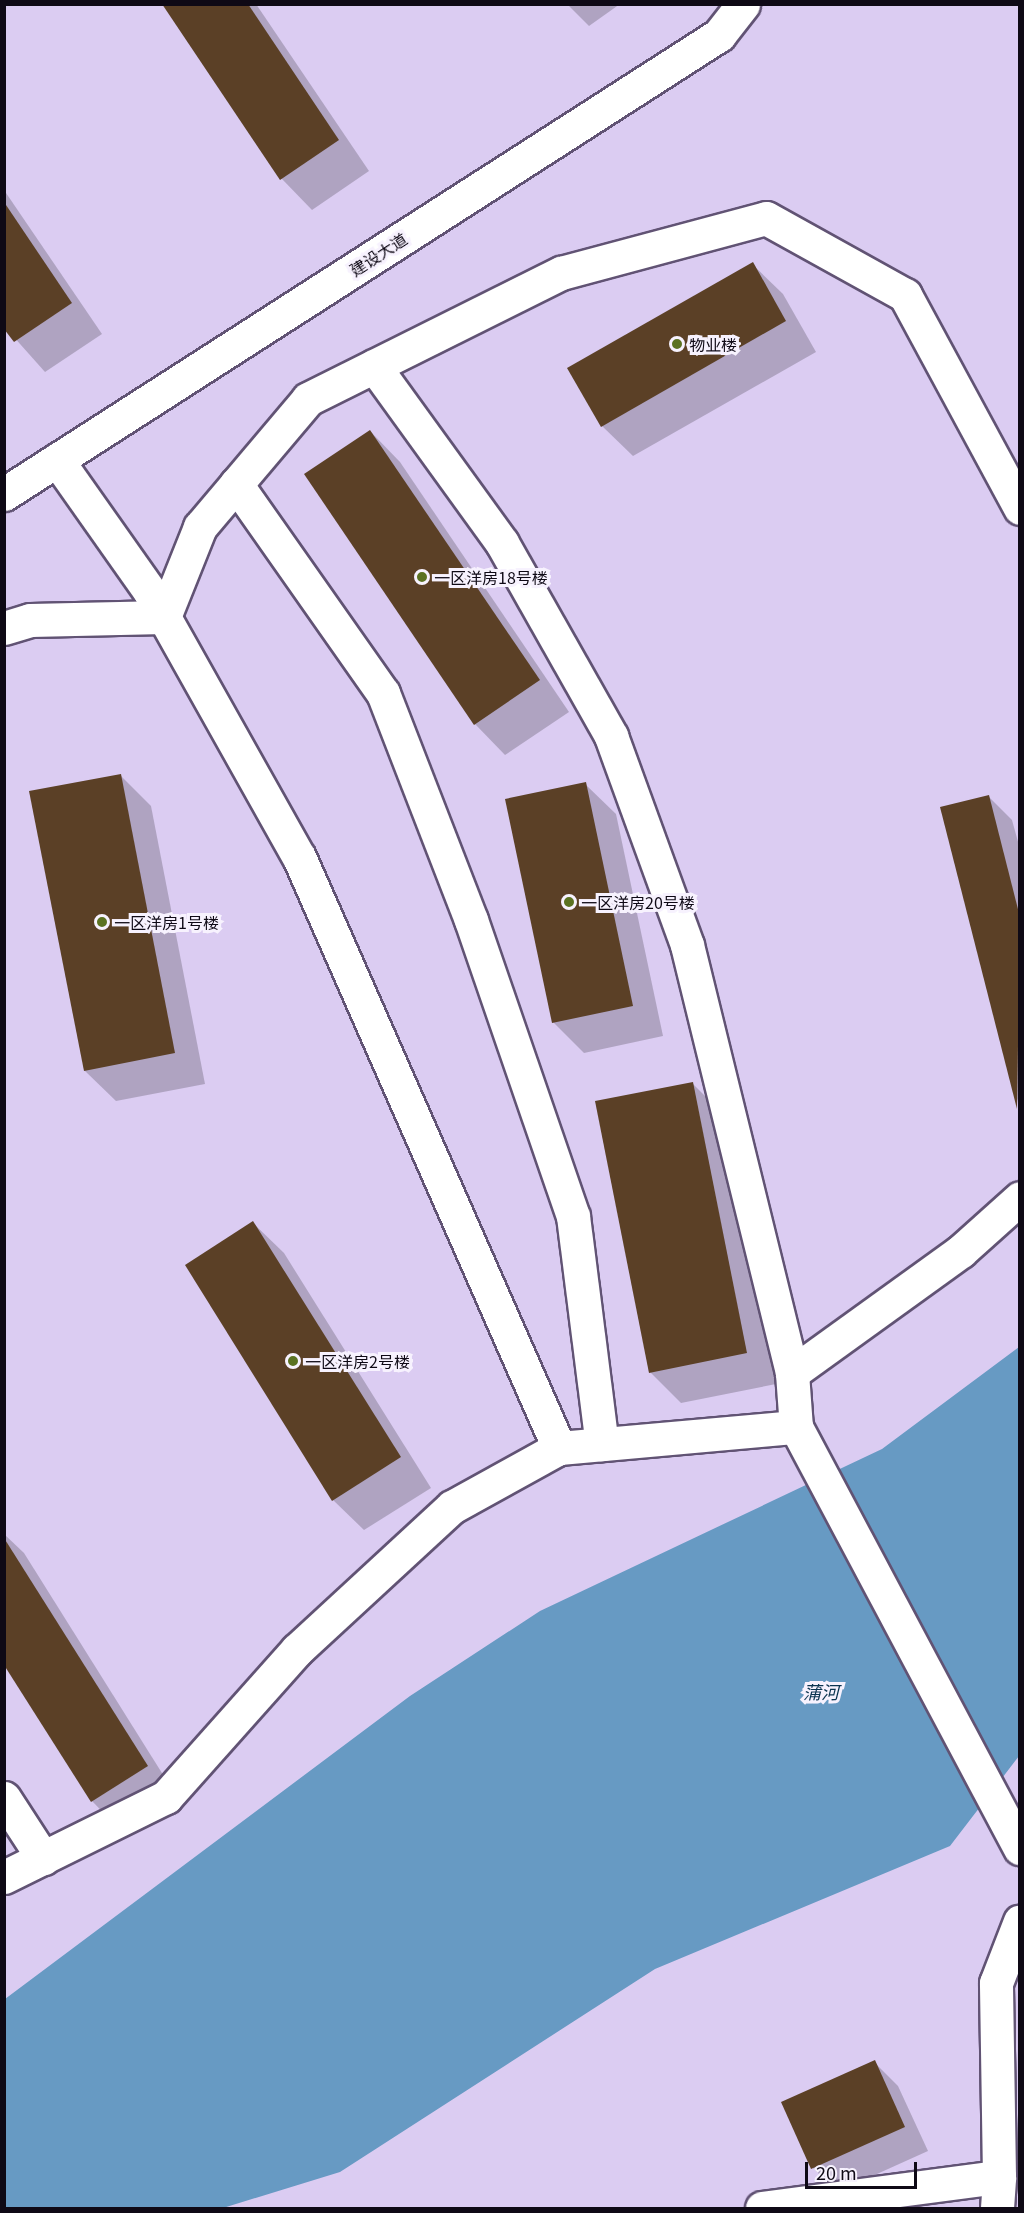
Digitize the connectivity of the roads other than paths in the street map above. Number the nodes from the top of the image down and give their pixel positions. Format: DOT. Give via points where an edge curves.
graph roads {
  1 [pos="743,4"];
  2 [pos="374,366"];
  3 [pos="57,460"];
  4 [pos="236,484"];
  5 [pos="4,494"];
  6 [pos="1020,508"];
  7 [pos="164,617"];
  8 [pos="4,628"];
  9 [pos="1020,1198"];
  10 [pos="792,1372"];
  11 [pos="796,1427"];
  12 [pos="602,1444"];
  13 [pos="559,1448"];
  14 [pos="4,1798"];
  15 [pos="1020,1848"];
  16 [pos="43,1858"];
  17 [pos="4,1877"];
  18 [pos="1020,1921"];
  19 [pos="998,2193"];
  20 [pos="762,2208"];
  1 -- 3 [label="street, 建设大道" via="719,35"];
  2 -- 4 [label="street" via="308,399"];
  2 -- 6 [label="street" via="561,273 766,218 905,295"];
  2 -- 10 [label="street" via="502,543 611,736 687,945"];
  3 -- 5 [label="street, 建设大道"];
  3 -- 7 [label="street"];
  4 -- 7 [label="street" via="200,527"];
  4 -- 12 [label="street" via="383,693 471,920 573,1216"];
  7 -- 8 [label="street" via="30,620"];
  7 -- 13 [label="street" via="299,857"];
  9 -- 10 [label="street" via="961,1251"];
  10 -- 11 [label="street"];
  11 -- 12 [label="street"];
  11 -- 15 [label="street"];
  12 -- 13 [label="street"];
  13 -- 16 [label="street" via="452,1507 297,1650 166,1797"];
  14 -- 16 [label="street"];
  16 -- 17 [label="street"];
  18 -- 19 [label="street" via="996,1983"];
  19 -- 20 [label="street"];
}
